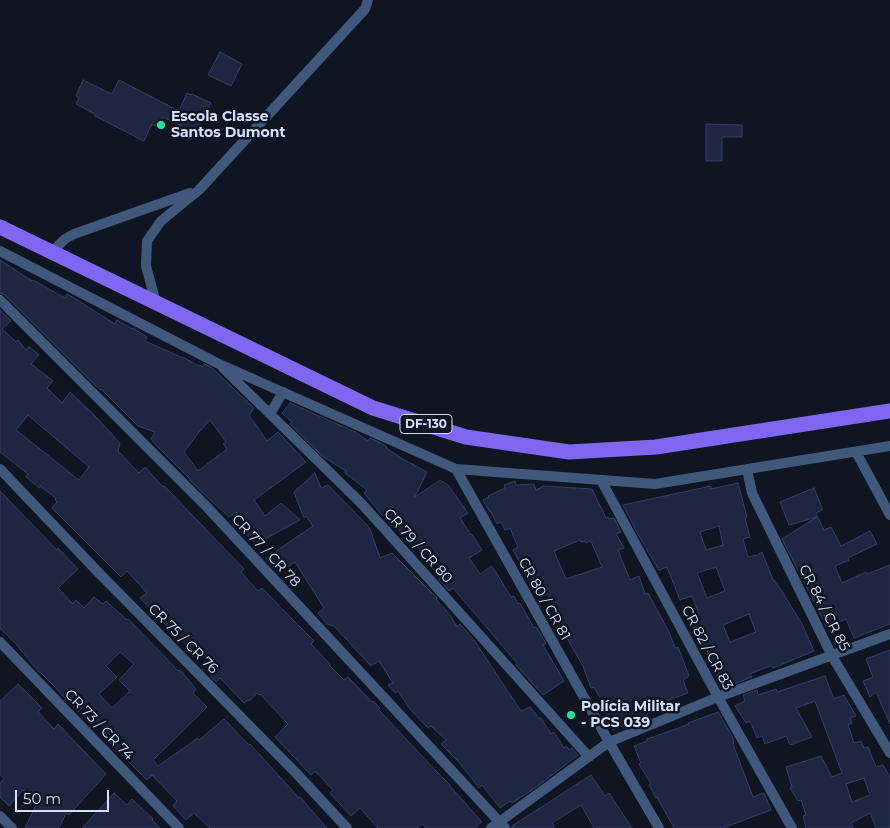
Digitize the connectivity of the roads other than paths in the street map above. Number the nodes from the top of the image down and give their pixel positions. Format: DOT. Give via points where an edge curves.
graph roads {
  1 [pos="368,0"];
  2 [pos="198,190"];
  3 [pos="0,227"];
  4 [pos="0,250"];
  5 [pos="51,252"];
  6 [pos="0,300"];
  7 [pos="156,303"];
  8 [pos="217,363"];
  9 [pos="283,392"];
  10 [pos="890,411"];
  11 [pos="270,414"];
  12 [pos="890,446"];
  13 [pos="856,452"];
  14 [pos="0,469"];
  15 [pos="456,469"];
  16 [pos="747,469"];
  17 [pos="600,480"];
  18 [pos="890,515"];
  19 [pos="890,634"];
  20 [pos="0,642"];
  21 [pos="832,656"];
  22 [pos="718,697"];
  23 [pos="609,742"];
  24 [pos="890,753"];
  25 [pos="589,757"];
  26 [pos="0,816"];
  27 [pos="498,826"];
  28 [pos="12,828"];
  29 [pos="179,828"];
  30 [pos="347,828"];
  31 [pos="659,828"];
  32 [pos="792,828"];
  1 -- 2 [label="street" via="365,9"];
  2 -- 5 [label="street" via="74,234"];
  2 -- 7 [label="street" via="161,221 147,241 146,266"];
  3 -- 5 [label="main road, DF-130"];
  4 -- 8 [label="street"];
  5 -- 7 [label="main road, DF-130"];
  6 -- 27 [label="street, CR 77 / CR 78" via="206,506"];
  7 -- 10 [label="main road, DF-130" via="373,408 466,437 569,452 656,447"];
  8 -- 9 [label="street"];
  8 -- 11 [label="street, CR 79 / CR 80"];
  9 -- 11 [label="street"];
  9 -- 15 [label="street"];
  11 -- 25 [label="street, CR 79 / CR 80" via="362,504"];
  12 -- 13 [label="street"];
  13 -- 16 [label="street"];
  13 -- 18 [label="street"];
  14 -- 30 [label="street, CR 75 / CR 76"];
  15 -- 17 [label="street"];
  15 -- 23 [label="street, CR 80 / CR 81"];
  16 -- 17 [label="street" via="655,484"];
  16 -- 21 [label="street, CR 84 / CR 85" via="752,493"];
  17 -- 22 [label="street, CR 82 / CR 83"];
  19 -- 21 [label="street"];
  20 -- 29 [label="street, CR 73 / CR 74"];
  21 -- 22 [label="street"];
  21 -- 24 [label="street, CR 84 / CR 85"];
  22 -- 23 [label="street"];
  22 -- 32 [label="street, CR 82 / CR 83"];
  23 -- 25 [label="street"];
  23 -- 31 [label="street, CR 80 / CR 81"];
  25 -- 27 [label="street"];
  26 -- 28 [label="street"];
}
